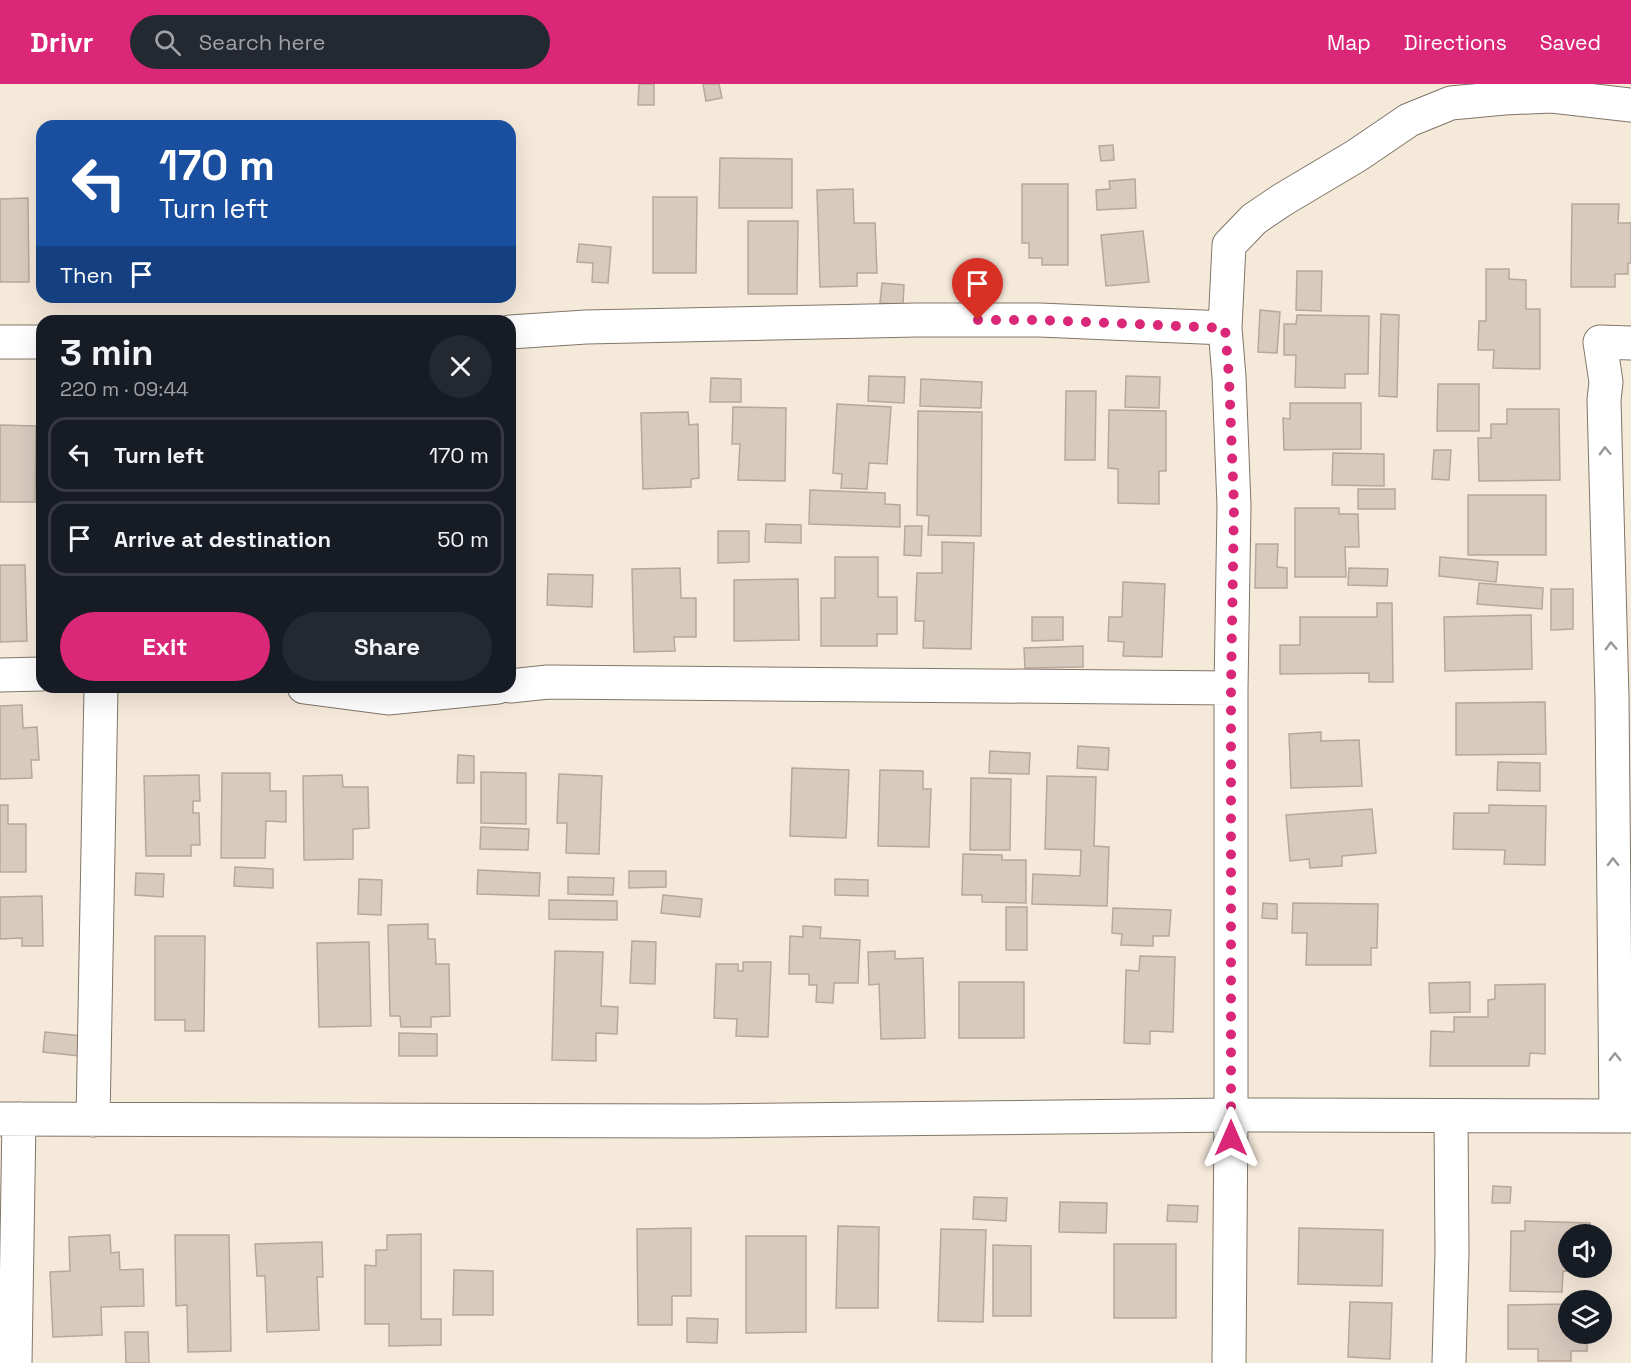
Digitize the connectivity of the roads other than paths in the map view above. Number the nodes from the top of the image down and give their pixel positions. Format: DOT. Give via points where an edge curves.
graph roads {
  1 [pos="1631,105"];
  2 [pos="1225,328"];
  3 [pos="516,332"];
  4 [pos="0,342"];
  5 [pos="36,342"];
  6 [pos="1631,343"];
  7 [pos="0,675"];
  8 [pos="36,675"];
  9 [pos="516,685"];
  10 [pos="1231,688"];
  11 [pos="101,693"];
  12 [pos="350,693"];
  13 [pos="438,693"];
  14 [pos="1621,698"];
  15 [pos="1231,1115"];
  16 [pos="1451,1116"];
  17 [pos="1623,1116"];
  18 [pos="10,1119"];
  19 [pos="93,1120"];
  20 [pos="15,1363"];
  21 [pos="1229,1363"];
  22 [pos="1449,1363"];
  1 -- 2 [label="street" via="1552,96 1504,98 1451,103 1409,120 1272,206 1229,245"];
  2 -- 3 [label="street" via="939,320"];
  2 -- 10 [label="street" via="1234,506"];
  4 -- 5 [label="street"];
  14 -- 6 [label="street, one-way" via="1606,382 1600,342"];
  7 -- 8 [label="street"];
  9 -- 10 [label="street" via="548,682"];
  10 -- 15 [label="street"];
  11 -- 19 [label="street"];
  12 -- 13 [label="street" via="388,698"];
  17 -- 14 [label="street, one-way"];
  15 -- 16 [label="street"];
  15 -- 19 [label="street" via="705,1121"];
  15 -- 21 [label="street"];
  16 -- 17 [label="street"];
  16 -- 22 [label="street"];
  18 -- 19 [label="street"];
  18 -- 20 [label="street"];
}
